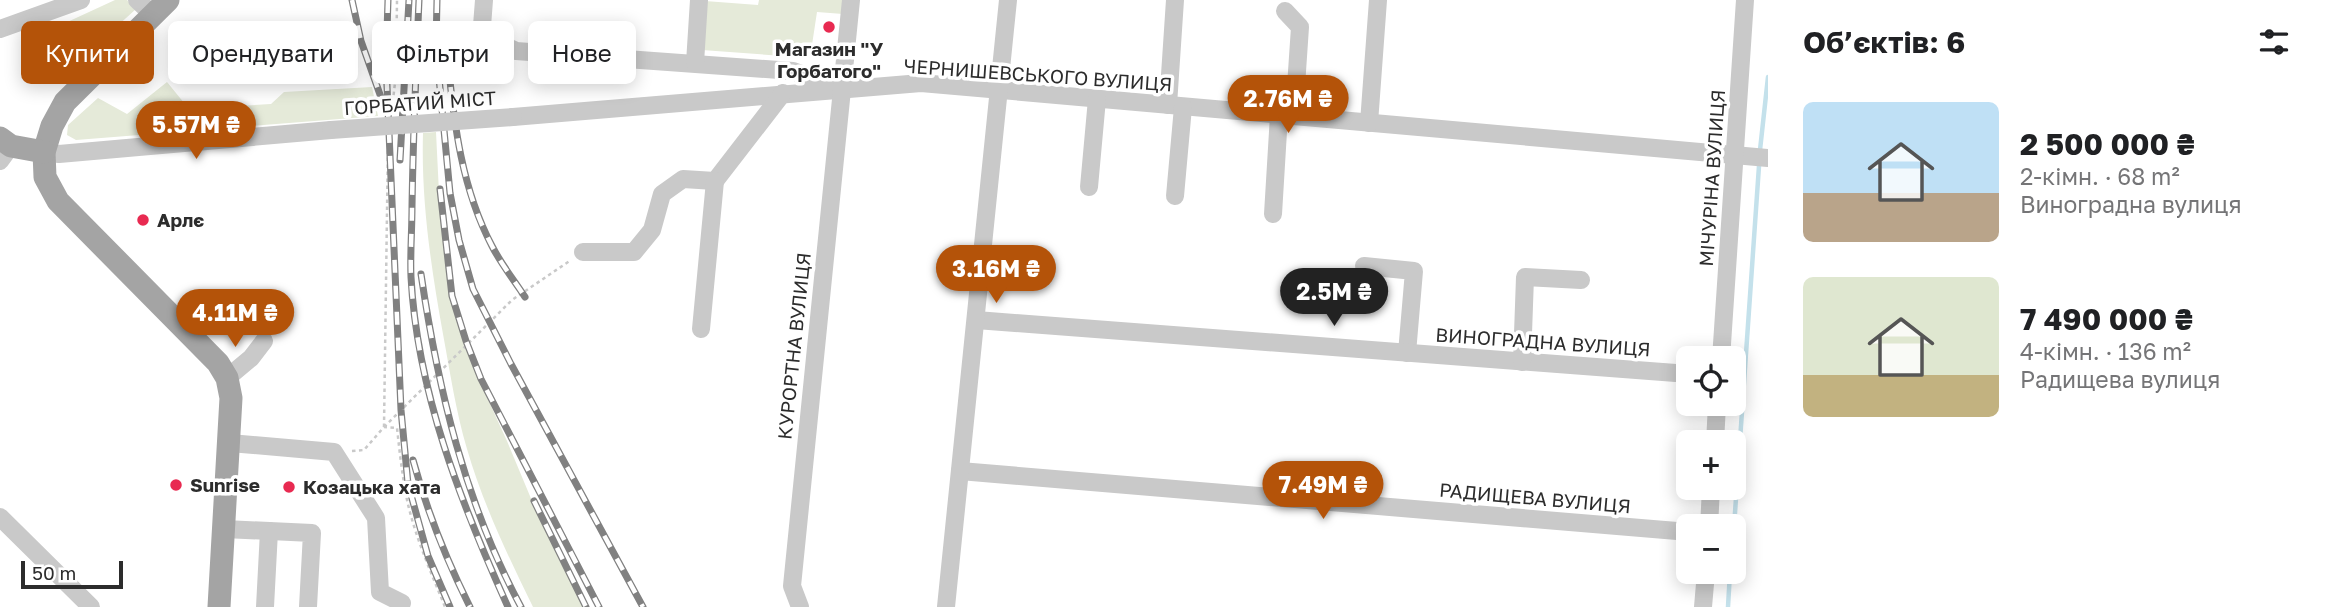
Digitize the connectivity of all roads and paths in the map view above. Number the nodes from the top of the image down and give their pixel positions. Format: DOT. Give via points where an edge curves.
graph roads {
  1 [pos="81,0"];
  2 [pos="397,0"];
  3 [pos="484,0"];
  4 [pos="699,0"];
  5 [pos="851,0"];
  6 [pos="1008,0"];
  7 [pos="1175,0"];
  8 [pos="1378,0"];
  9 [pos="1745,0"];
  10 [pos="153,5"];
  11 [pos="1285,12"];
  12 [pos="139,21"];
  13 [pos="0,29"];
  14 [pos="695,63"];
  15 [pos="82,84"];
  16 [pos="841,88"];
  17 [pos="999,90"];
  18 [pos="783,93"];
  19 [pos="1097,99"];
  20 [pos="1175,106"];
  21 [pos="391,116"];
  22 [pos="1286,116"];
  23 [pos="1370,123"];
  24 [pos="389,135"];
  25 [pos="4,148"];
  26 [pos="44,152"];
  27 [pos="1735,155"];
  28 [pos="1768,158"];
  29 [pos="715,181"];
  30 [pos="1089,187"];
  31 [pos="1175,196"];
  32 [pos="1273,214"];
  33 [pos="583,252"];
  34 [pos="1364,267"];
  35 [pos="1581,280"];
  36 [pos="976,320"];
  37 [pos="701,329"];
  38 [pos="264,341"];
  39 [pos="1722,346"];
  40 [pos="1407,353"];
  41 [pos="1522,362"];
  42 [pos="1676,373"];
  43 [pos="227,378"];
  44 [pos="384,427"];
  45 [pos="230,443"];
  46 [pos="334,452"];
  47 [pos="960,471"];
  48 [pos="0,517"];
  49 [pos="224,529"];
  50 [pos="269,531"];
  51 [pos="1676,531"];
  52 [pos="1705,584"];
  53 [pos="402,604"];
  54 [pos="91,607"];
  55 [pos="219,607"];
  56 [pos="265,607"];
  57 [pos="308,607"];
  58 [pos="446,607"];
  59 [pos="800,607"];
  60 [pos="946,607"];
  61 [pos="1703,607"];
  1 -- 13 [label="street"];
  2 -- 21 [label="path"];
  3 -- 14 [label="street, ЧЕРНИШЕВСЬКОГО ВУЛИЦЯ" via="482,26 495,41 516,51"];
  4 -- 14 [label="street"];
  5 -- 16 [label="street, КУРОРТНА ВУЛИЦЯ"];
  6 -- 17 [label="street"];
  7 -- 20 [label="street"];
  8 -- 23 [label="street"];
  9 -- 27 [label="street, МІЧУРІНА ВУЛИЦЯ"];
  10 -- 12 [label="main road"];
  11 -- 22 [label="street" via="1300,27"];
  14 -- 16 [label="street, ЧЕРНИШЕВСЬКОГО ВУЛИЦЯ" via="793,71"];
  15 -- 26 [label="main road" via="65,102"];
  16 -- 17 [label="street, ЧЕРНИШЕВСЬКОГО ВУЛИЦЯ" via="921,83"];
  16 -- 18 [label="street, ГОРБАТИЙ МІСТ"];
  16 -- 59 [label="street, КУРОРТНА ВУЛИЦЯ" via="792,586"];
  17 -- 19 [label="street, ЧЕРНИШЕВСЬКОГО ВУЛИЦЯ"];
  17 -- 36 [label="street"];
  18 -- 26 [label="street, ГОРБАТИЙ МІСТ, bridge"];
  18 -- 29 [label="street"];
  19 -- 20 [label="street, ЧЕРНИШЕВСЬКОГО ВУЛИЦЯ"];
  19 -- 30 [label="street"];
  20 -- 22 [label="street, ЧЕРНИШЕВСЬКОГО ВУЛИЦЯ"];
  20 -- 31 [label="street"];
  22 -- 23 [label="street, ЧЕРНИШЕВСЬКОГО ВУЛИЦЯ"];
  22 -- 32 [label="street"];
  23 -- 27 [label="street, ЧЕРНИШЕВСЬКОГО ВУЛИЦЯ"];
  24 -- 44 [label="path"];
  25 -- 26 [label="main road"];
  26 -- 43 [label="main road" via="45,177 58,201 218,363"];
  27 -- 28 [label="street, ЧЕРНИШЕВСЬКОГО ВУЛИЦЯ"];
  27 -- 39 [label="street, МІЧУРІНА ВУЛИЦЯ"];
  29 -- 33 [label="street" via="683,179 662,194 652,230 634,252"];
  29 -- 37 [label="street"];
  33 -- 44 [label="path" via="512,300"];
  34 -- 40 [label="street" via="1414,271"];
  35 -- 41 [label="street" via="1525,277"];
  36 -- 40 [label="street, ВИНОГРАДНА ВУЛИЦЯ"];
  36 -- 47 [label="street"];
  38 -- 43 [label="street"];
  40 -- 41 [label="street, ВИНОГРАДНА ВУЛИЦЯ"];
  41 -- 42 [label="street, ВИНОГРАДНА ВУЛИЦЯ"];
  43 -- 45 [label="main road"];
  44 -- 46 [label="path" via="364,450"];
  44 -- 58 [label="path" via="397,428 413,522"];
  45 -- 46 [label="street"];
  45 -- 49 [label="main road"];
  46 -- 53 [label="street" via="376,518 380,592"];
  47 -- 51 [label="street, РАДИЩЕВА ВУЛИЦЯ"];
  47 -- 60 [label="street"];
  48 -- 54 [label="street"];
  49 -- 50 [label="street"];
  49 -- 55 [label="main road"];
  50 -- 56 [label="street"];
  50 -- 57 [label="street" via="312,533"];
  52 -- 61 [label="street"];
}
